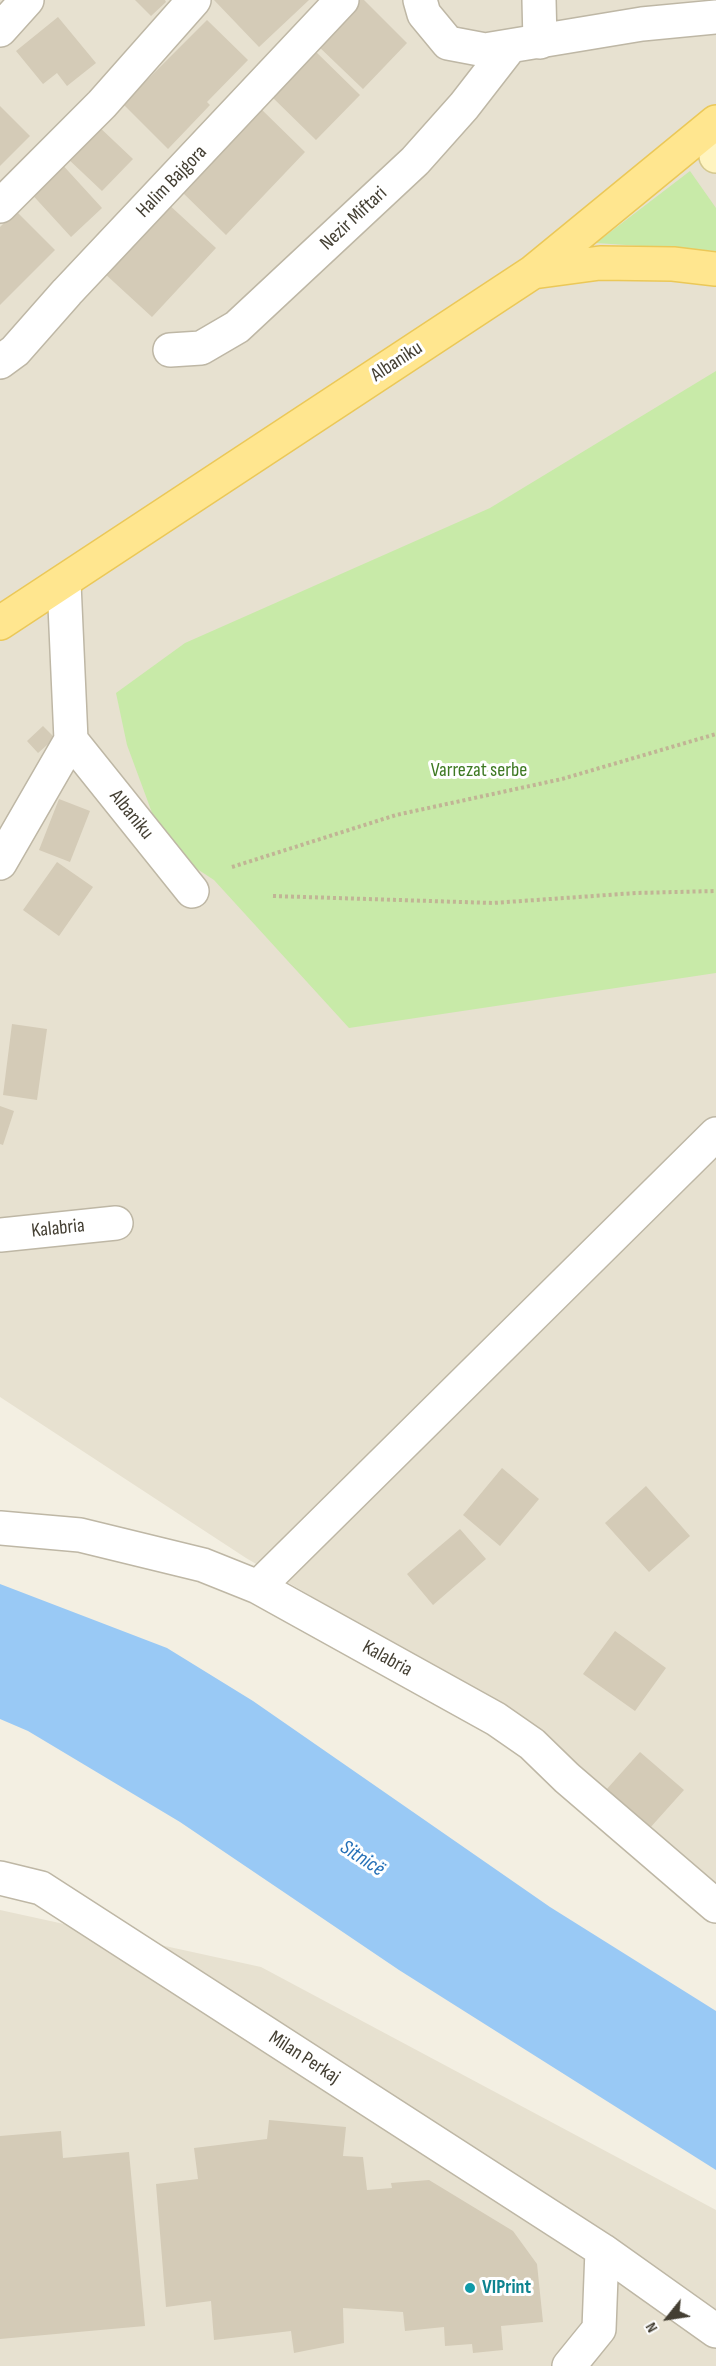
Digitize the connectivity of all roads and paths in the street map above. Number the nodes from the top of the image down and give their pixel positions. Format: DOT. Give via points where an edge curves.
graph roads {
  1 [pos="27,0"];
  2 [pos="194,0"];
  3 [pos="342,0"];
  4 [pos="420,0"];
  5 [pos="540,0"];
  6 [pos="716,17"];
  7 [pos="0,30"];
  8 [pos="525,45"];
  9 [pos="716,122"];
  10 [pos="716,143"];
  11 [pos="716,156"];
  12 [pos="0,206"];
  13 [pos="716,269"];
  14 [pos="533,272"];
  15 [pos="170,350"];
  16 [pos="0,362"];
  17 [pos="64,583"];
  18 [pos="0,623"];
  19 [pos="716,734"];
  20 [pos="71,740"];
  21 [pos="0,863"];
  22 [pos="232,867"];
  23 [pos="192,891"];
  24 [pos="716,891"];
  25 [pos="273,896"];
  26 [pos="716,1134"];
  27 [pos="116,1223"];
  28 [pos="0,1236"];
  29 [pos="0,1528"];
  30 [pos="258,1587"];
  31 [pos="0,1878"];
  32 [pos="716,1906"];
  33 [pos="602,2250"];
  34 [pos="716,2331"];
  35 [pos="569,2366"];
  1 -- 7 [label="street"];
  2 -- 12 [label="street" via="102,104"];
  3 -- 16 [label="street, Halim Bajgora" via="15,351"];
  4 -- 8 [label="street" via="424,14 448,43 485,50"];
  5 -- 8 [label="street"];
  6 -- 8 [label="street" via="642,24"];
  8 -- 15 [label="street, Nezir Miftari" via="415,161 237,327 201,348"];
  9 -- 14 [label="main road, Albaniku"];
  10 -- 11 [label="main road"];
  13 -- 14 [label="main road" via="600,263"];
  14 -- 17 [label="main road, Albaniku"];
  17 -- 18 [label="main road, Albaniku"];
  17 -- 20 [label="street"];
  19 -- 22 [label="path" via="562,779 396,815"];
  20 -- 21 [label="street"];
  20 -- 23 [label="street, Albaniku"];
  24 -- 25 [label="path" via="493,903"];
  26 -- 30 [label="street"];
  27 -- 28 [label="street, Kalabria"];
  29 -- 30 [label="street, Kalabria" via="80,1535 203,1565"];
  30 -- 32 [label="street, Kalabria" via="496,1719 532,1744"];
  31 -- 33 [label="street, Milan Perkaj" via="41,1888"];
  33 -- 34 [label="street, Milan Perkaj"];
  33 -- 35 [label="street" via="599,2329"];
}
